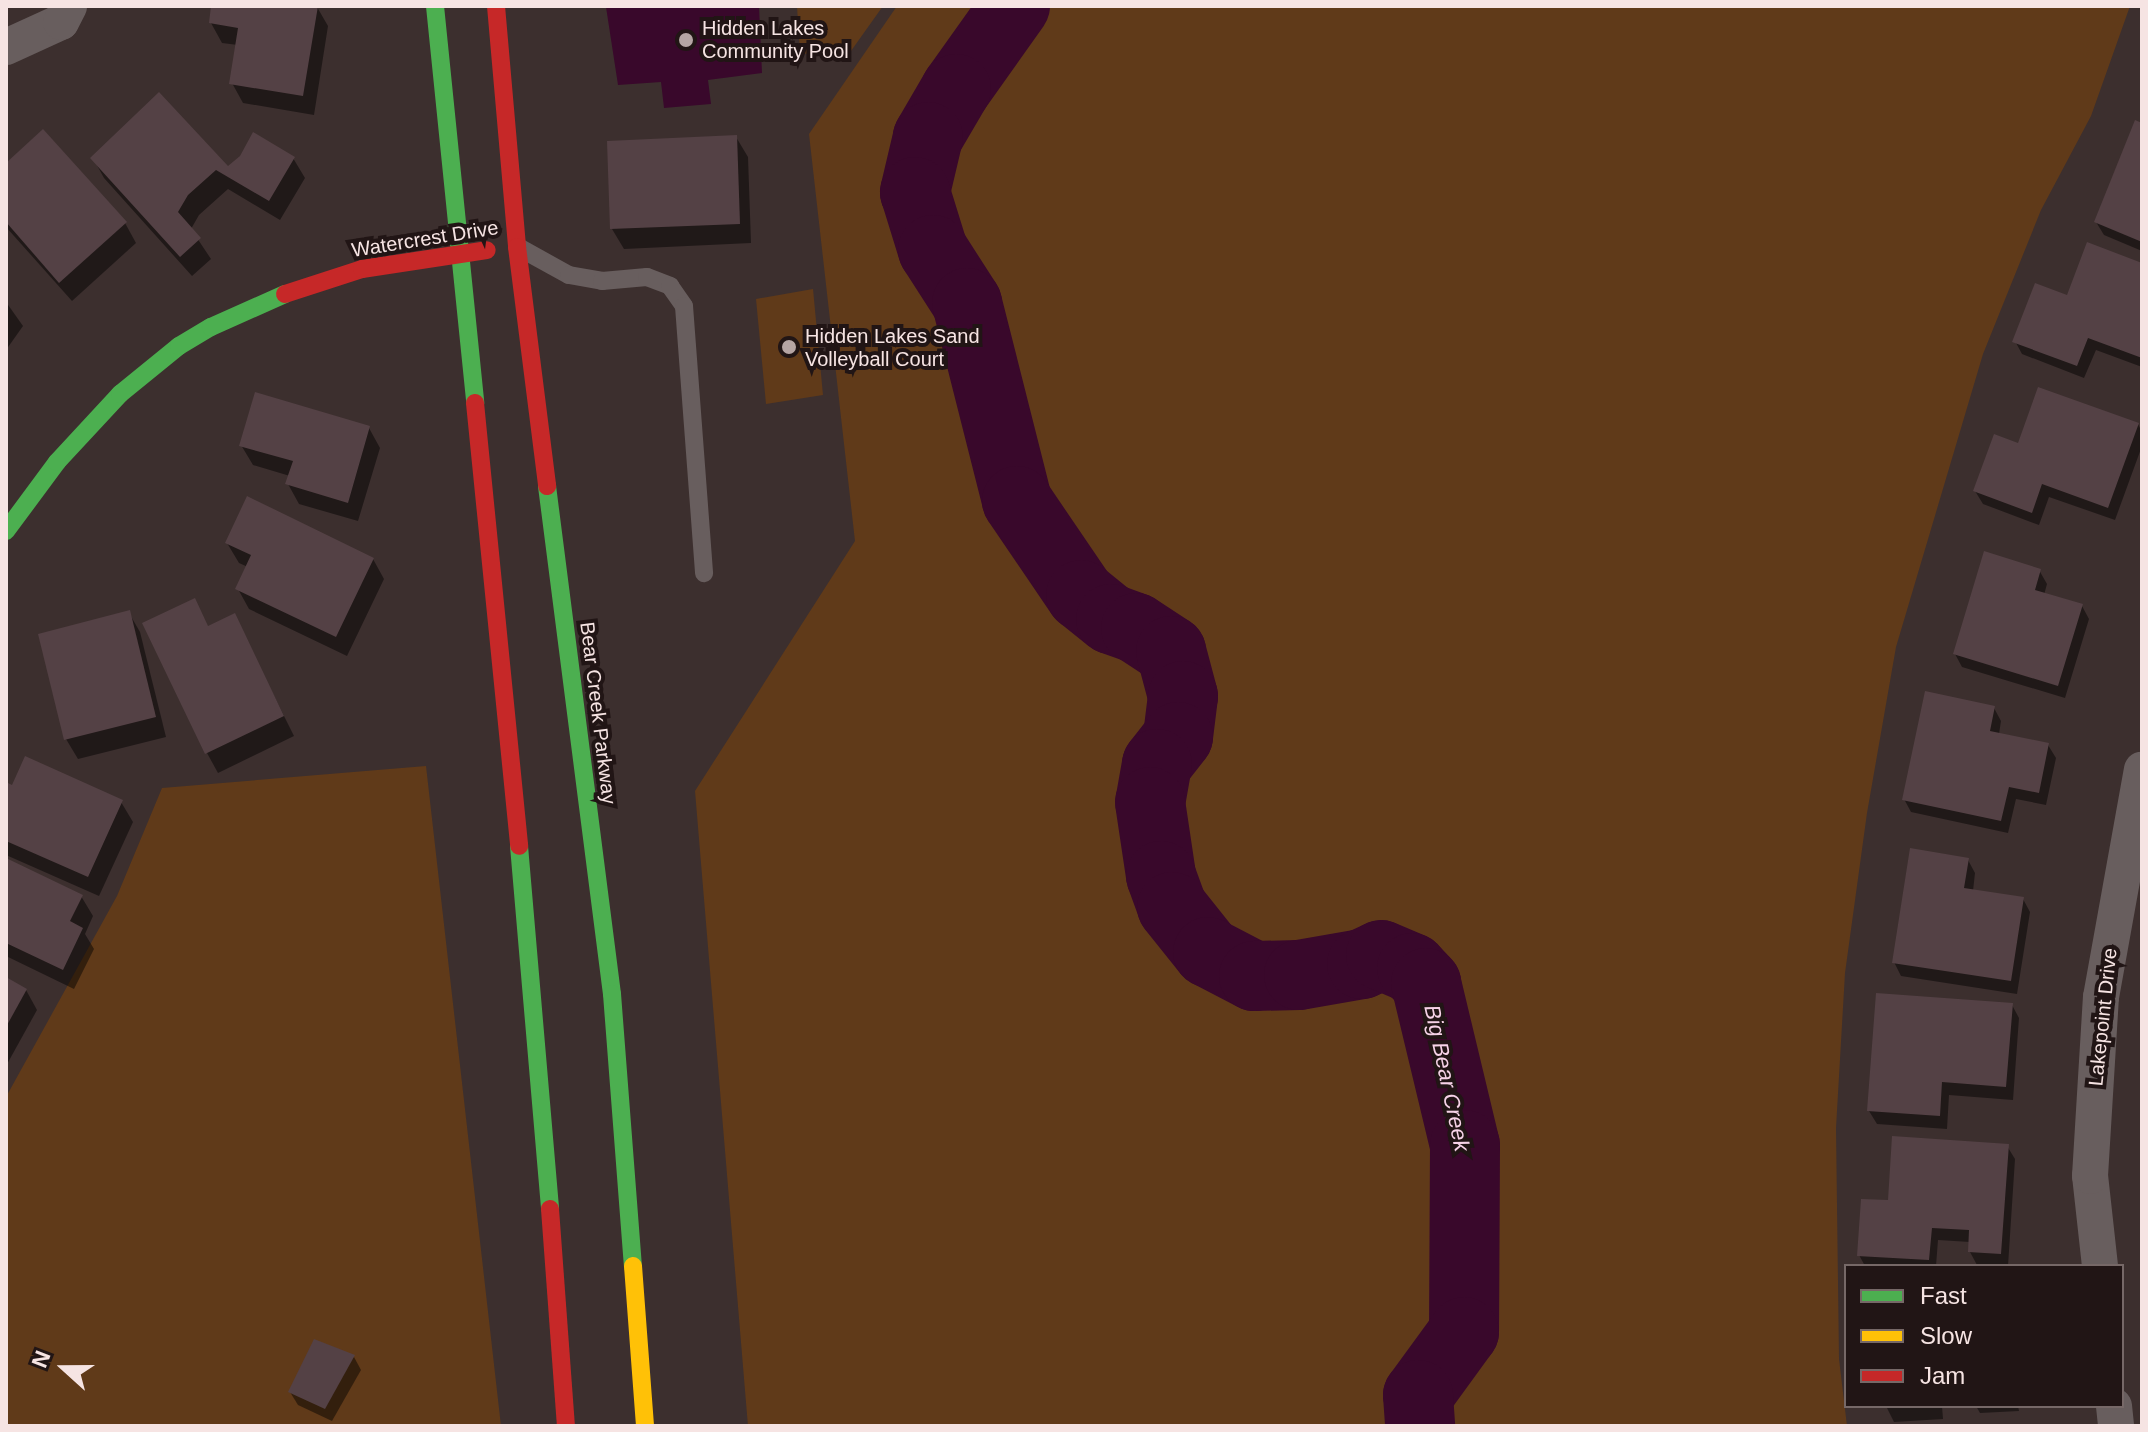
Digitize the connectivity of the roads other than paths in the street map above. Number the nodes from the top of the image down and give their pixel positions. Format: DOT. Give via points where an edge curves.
graph roads {
  1 [pos="69,6"];
  2 [pos="435,6"];
  3 [pos="496,6"];
  4 [pos="6,47"];
  5 [pos="517,247"];
  6 [pos="460,253"];
  7 [pos="6,531"];
  8 [pos="704,573"];
  9 [pos="2140,791"];
  10 [pos="2100,1264"];
  11 [pos="566,1426"];
  12 [pos="645,1426"];
  1 -- 4 [label="street" via="61,22"];
  2 -- 6 [label="main road"];
  3 -- 5 [label="main road, Bear Creek Parkway"];
  5 -- 6 [label="main road, Watercrest Drive"];
  5 -- 8 [label="lane" via="569,275 602,281 647,277 670,286 684,306"];
  5 -- 12 [label="main road, Bear Creek Parkway" via="612,994"];
  6 -- 7 [label="main road, Watercrest Drive" via="329,278 249,308 179,346 91,425"];
  6 -- 11 [label="main road" via="535,1002"];
  9 -- 10 [label="street, Lakepoint Drive" via="2101,997 2090,1176"];
}
